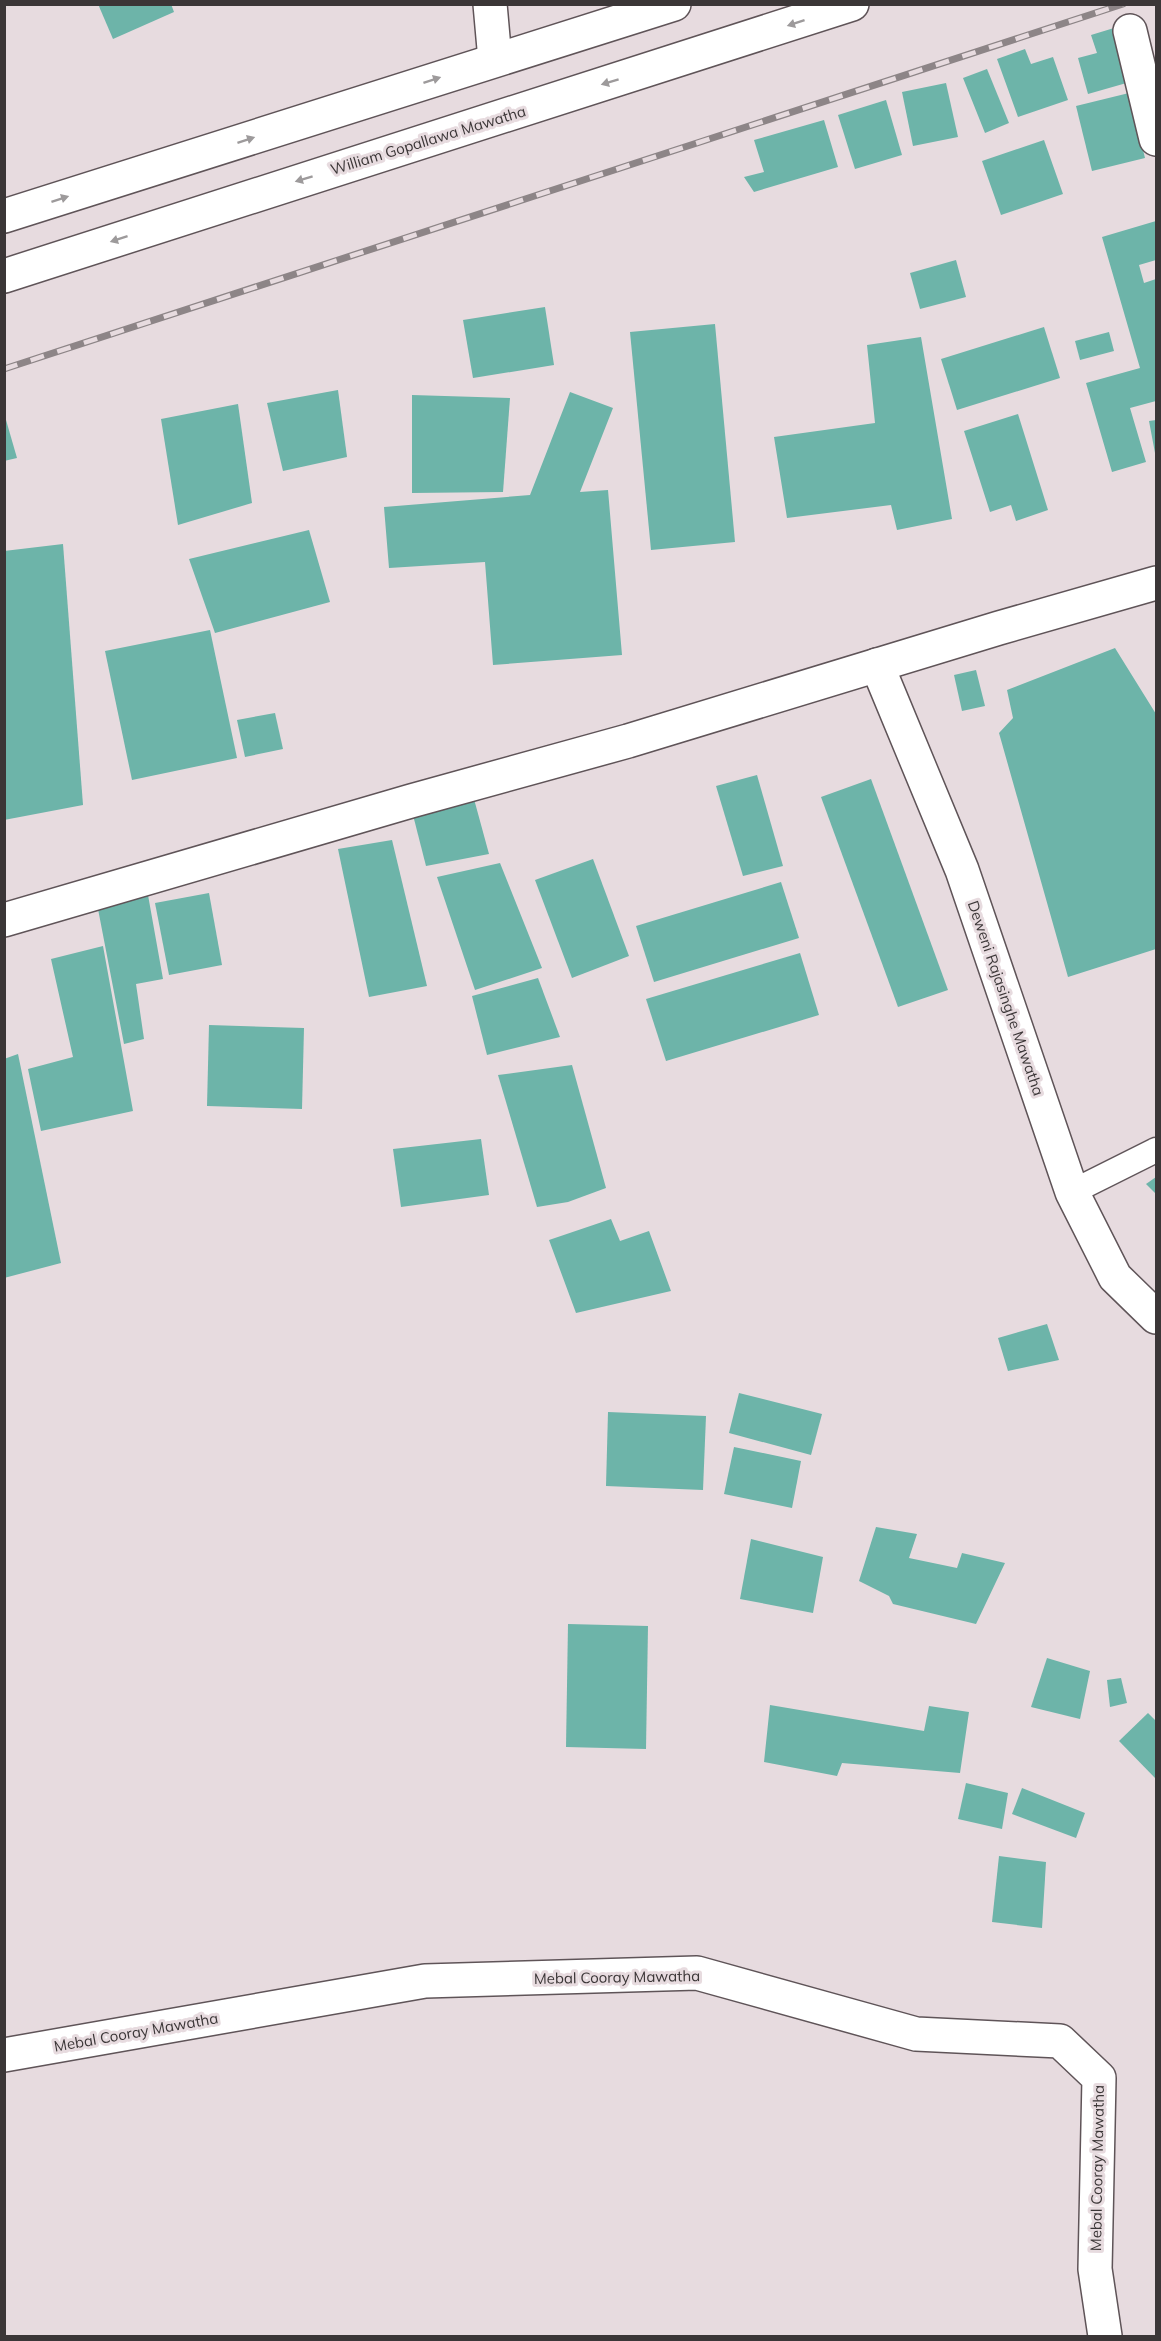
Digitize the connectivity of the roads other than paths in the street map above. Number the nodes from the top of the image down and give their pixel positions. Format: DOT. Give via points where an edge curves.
graph roads {
  1 [pos="490,4"];
  2 [pos="674,4"];
  3 [pos="852,4"];
  4 [pos="1130,31"];
  5 [pos="495,60"];
  6 [pos="1156,139"];
  7 [pos="4,216"];
  8 [pos="4,276"];
  9 [pos="1156,584"];
  10 [pos="877,665"];
  11 [pos="4,920"];
  12 [pos="1156,1149"];
  13 [pos="1072,1192"];
  14 [pos="1156,1317"];
  15 [pos="4,2055"];
  16 [pos="1105,2337"];
  1 -- 5 [label="main road"];
  2 -- 5 [label="main road"];
  3 -- 8 [label="main road, William Gopallawa Mawatha, one-way"];
  4 -- 6 [label="main road"];
  7 -- 5 [label="main road, one-way"];
  9 -- 10 [label="main road"];
  10 -- 11 [label="main road" via="628,741"];
  10 -- 13 [label="main road, Deweni Rajasinghe Mawatha" via="962,870"];
  12 -- 13 [label="lane"];
  13 -- 14 [label="main road, Deweni Rajasinghe Mawatha" via="1116,1277"];
  15 -- 16 [label="main road, Mebal Cooray Mawatha" via="425,1981 698,1973 916,2034 1060,2041 1099,2078 1095,2269"];
}
